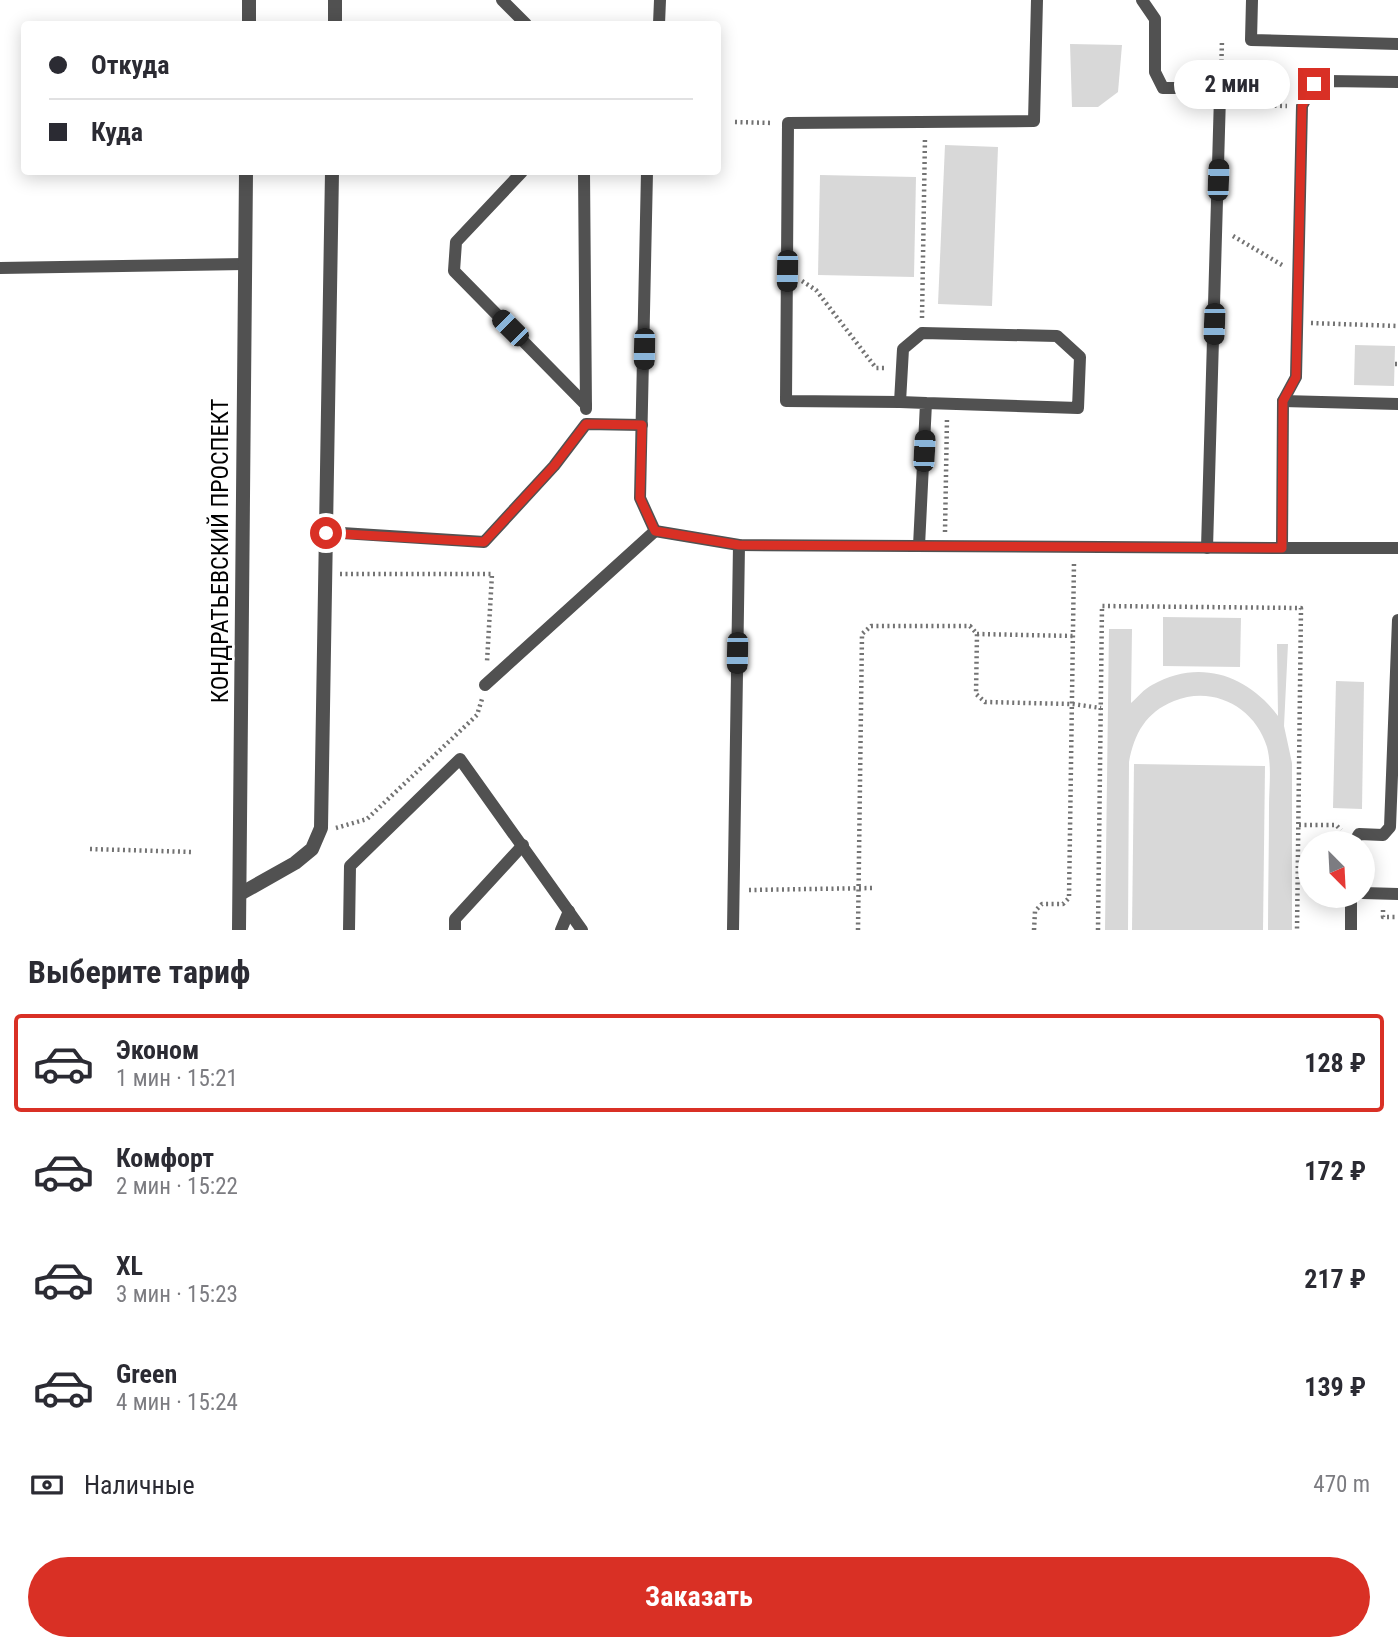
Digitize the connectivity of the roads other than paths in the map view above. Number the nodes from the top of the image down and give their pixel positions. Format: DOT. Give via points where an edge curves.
graph roads {
  1 [pos="249,0"];
  2 [pos="335,0"];
  3 [pos="502,0"];
  4 [pos="660,0"];
  5 [pos="1037,0"];
  6 [pos="1142,0"];
  7 [pos="1252,0"];
  8 [pos="249,21"];
  9 [pos="335,21"];
  10 [pos="523,21"];
  11 [pos="659,21"];
  12 [pos="1398,44"];
  13 [pos="1398,82"];
  14 [pos="247,175"];
  15 [pos="332,175"];
  16 [pos="519,175"];
  17 [pos="584,175"];
  18 [pos="647,175"];
  19 [pos="245,264"];
  20 [pos="0,268"];
  21 [pos="1283,401"];
  22 [pos="900,402"];
  23 [pos="926,403"];
  24 [pos="1398,404"];
  25 [pos="586,405"];
  26 [pos="586,424"];
  27 [pos="642,425"];
  28 [pos="655,531"];
  29 [pos="326,533"];
  30 [pos="739,545"];
  31 [pos="919,546"];
  32 [pos="1207,548"];
  33 [pos="1282,548"];
  34 [pos="1398,548"];
  35 [pos="1398,620"];
  36 [pos="485,685"];
  37 [pos="1396,731"];
  38 [pos="1395,749"];
  39 [pos="1376,835"];
  40 [pos="523,845"];
  41 [pos="1376,893"];
  42 [pos="240,894"];
  43 [pos="1398,894"];
  44 [pos="1351,908"];
  45 [pos="569,911"];
  46 [pos="239,930"];
  47 [pos="349,930"];
  48 [pos="455,930"];
  49 [pos="561,930"];
  50 [pos="582,930"];
  51 [pos="733,930"];
  52 [pos="1351,930"];
  1 -- 8 [label="street"];
  2 -- 9 [label="street"];
  3 -- 10 [label="lane"];
  4 -- 11 [label="lane"];
  5 -- 22 [label="lane" via="1034,121 788,123 786,401"];
  6 -- 32 [label="lane" via="1155,19 1154,72 1163,88 1200,88 1220,101"];
  7 -- 12 [label="lane" via="1251,40"];
  13 -- 21 [label="lane" via="1314,84 1302,106 1296,377"];
  14 -- 19 [label="street, КОНДРАТЬЕВСКИЙ ПРОСПЕКТ"];
  15 -- 29 [label="street"];
  16 -- 25 [label="lane" via="456,242 454,271"];
  17 -- 25 [label="lane"];
  18 -- 27 [label="lane"];
  19 -- 20 [label="lane"];
  19 -- 42 [label="street, КОНДРАТЬЕВСКИЙ ПРОСПЕКТ"];
  21 -- 24 [label="lane"];
  21 -- 33 [label="lane"];
  22 -- 23 [label="lane"];
  22 -- 23 [label="lane" via="903,349 922,332 1057,336 1080,357 1077,408"];
  23 -- 31 [label="lane"];
  25 -- 26 [label="lane"];
  26 -- 27 [label="lane"];
  26 -- 29 [label="lane" via="484,542"];
  27 -- 28 [label="lane" via="640,498"];
  28 -- 30 [label="lane"];
  28 -- 36 [label="lane"];
  29 -- 42 [label="street" via="321,828 312,849 295,863"];
  30 -- 31 [label="lane"];
  30 -- 51 [label="lane"];
  31 -- 32 [label="lane"];
  32 -- 33 [label="lane"];
  33 -- 34 [label="lane"];
  35 -- 37 [label="lane"];
  37 -- 38 [label="lane"];
  38 -- 39 [label="lane" via="1390,827 1383,835"];
  40 -- 45 [label="lane"];
  40 -- 47 [label="lane" via="460,760 350,866"];
  40 -- 48 [label="lane" via="455,919"];
  41 -- 43 [label="lane"];
  42 -- 46 [label="street, КОНДРАТЬЕВСКИЙ ПРОСПЕКТ"];
  44 -- 52 [label="lane"];
  45 -- 49 [label="lane"];
  45 -- 50 [label="lane"];
}
